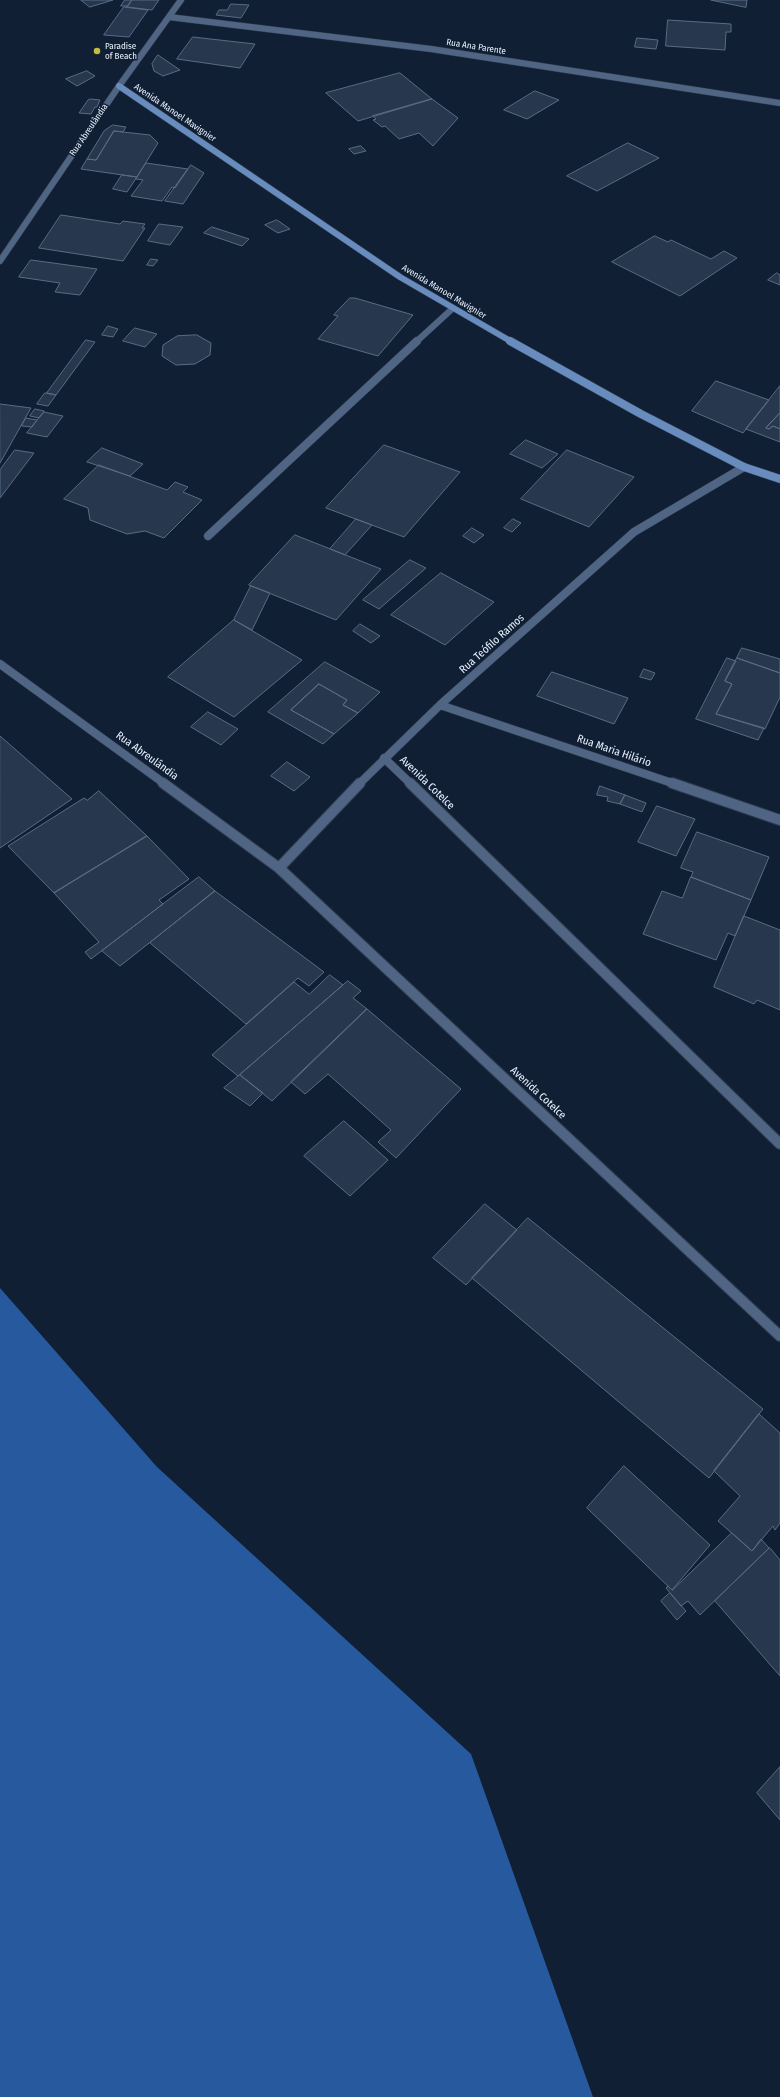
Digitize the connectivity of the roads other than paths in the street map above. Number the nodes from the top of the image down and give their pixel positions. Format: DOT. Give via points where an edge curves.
graph roads {
  1 [pos="181,0"];
  2 [pos="169,17"];
  3 [pos="119,86"];
  4 [pos="780,103"];
  5 [pos="0,261"];
  6 [pos="452,308"];
  7 [pos="744,467"];
  8 [pos="780,479"];
  9 [pos="208,536"];
  10 [pos="0,664"];
  11 [pos="440,705"];
  12 [pos="384,758"];
  13 [pos="780,820"];
  14 [pos="280,868"];
  15 [pos="780,1144"];
  16 [pos="780,1336"];
  1 -- 2 [label="street, Rua Abreulândia"];
  2 -- 3 [label="street, Rua Abreulândia"];
  2 -- 4 [label="street, Rua Ana Parente" via="431,49"];
  3 -- 5 [label="street, Rua Abreulândia"];
  3 -- 6 [label="street, Avenida Manoel Mavignier" via="400,277"];
  6 -- 7 [label="street, Avenida Manoel Mavignier" via="642,414"];
  6 -- 9 [label="street"];
  7 -- 8 [label="street, Avenida Manoel Mavignier"];
  7 -- 11 [label="street, Rua Teófilo Ramos" via="634,532"];
  10 -- 14 [label="street, Rua Abreulândia"];
  11 -- 12 [label="street, Rua Teófilo Ramos"];
  11 -- 13 [label="street, Rua Maria Hilário"];
  12 -- 14 [label="street, Rua Teófilo Ramos"];
  12 -- 15 [label="street, Avenida Cotelce"];
  14 -- 16 [label="street, Avenida Cotelce"];
}
